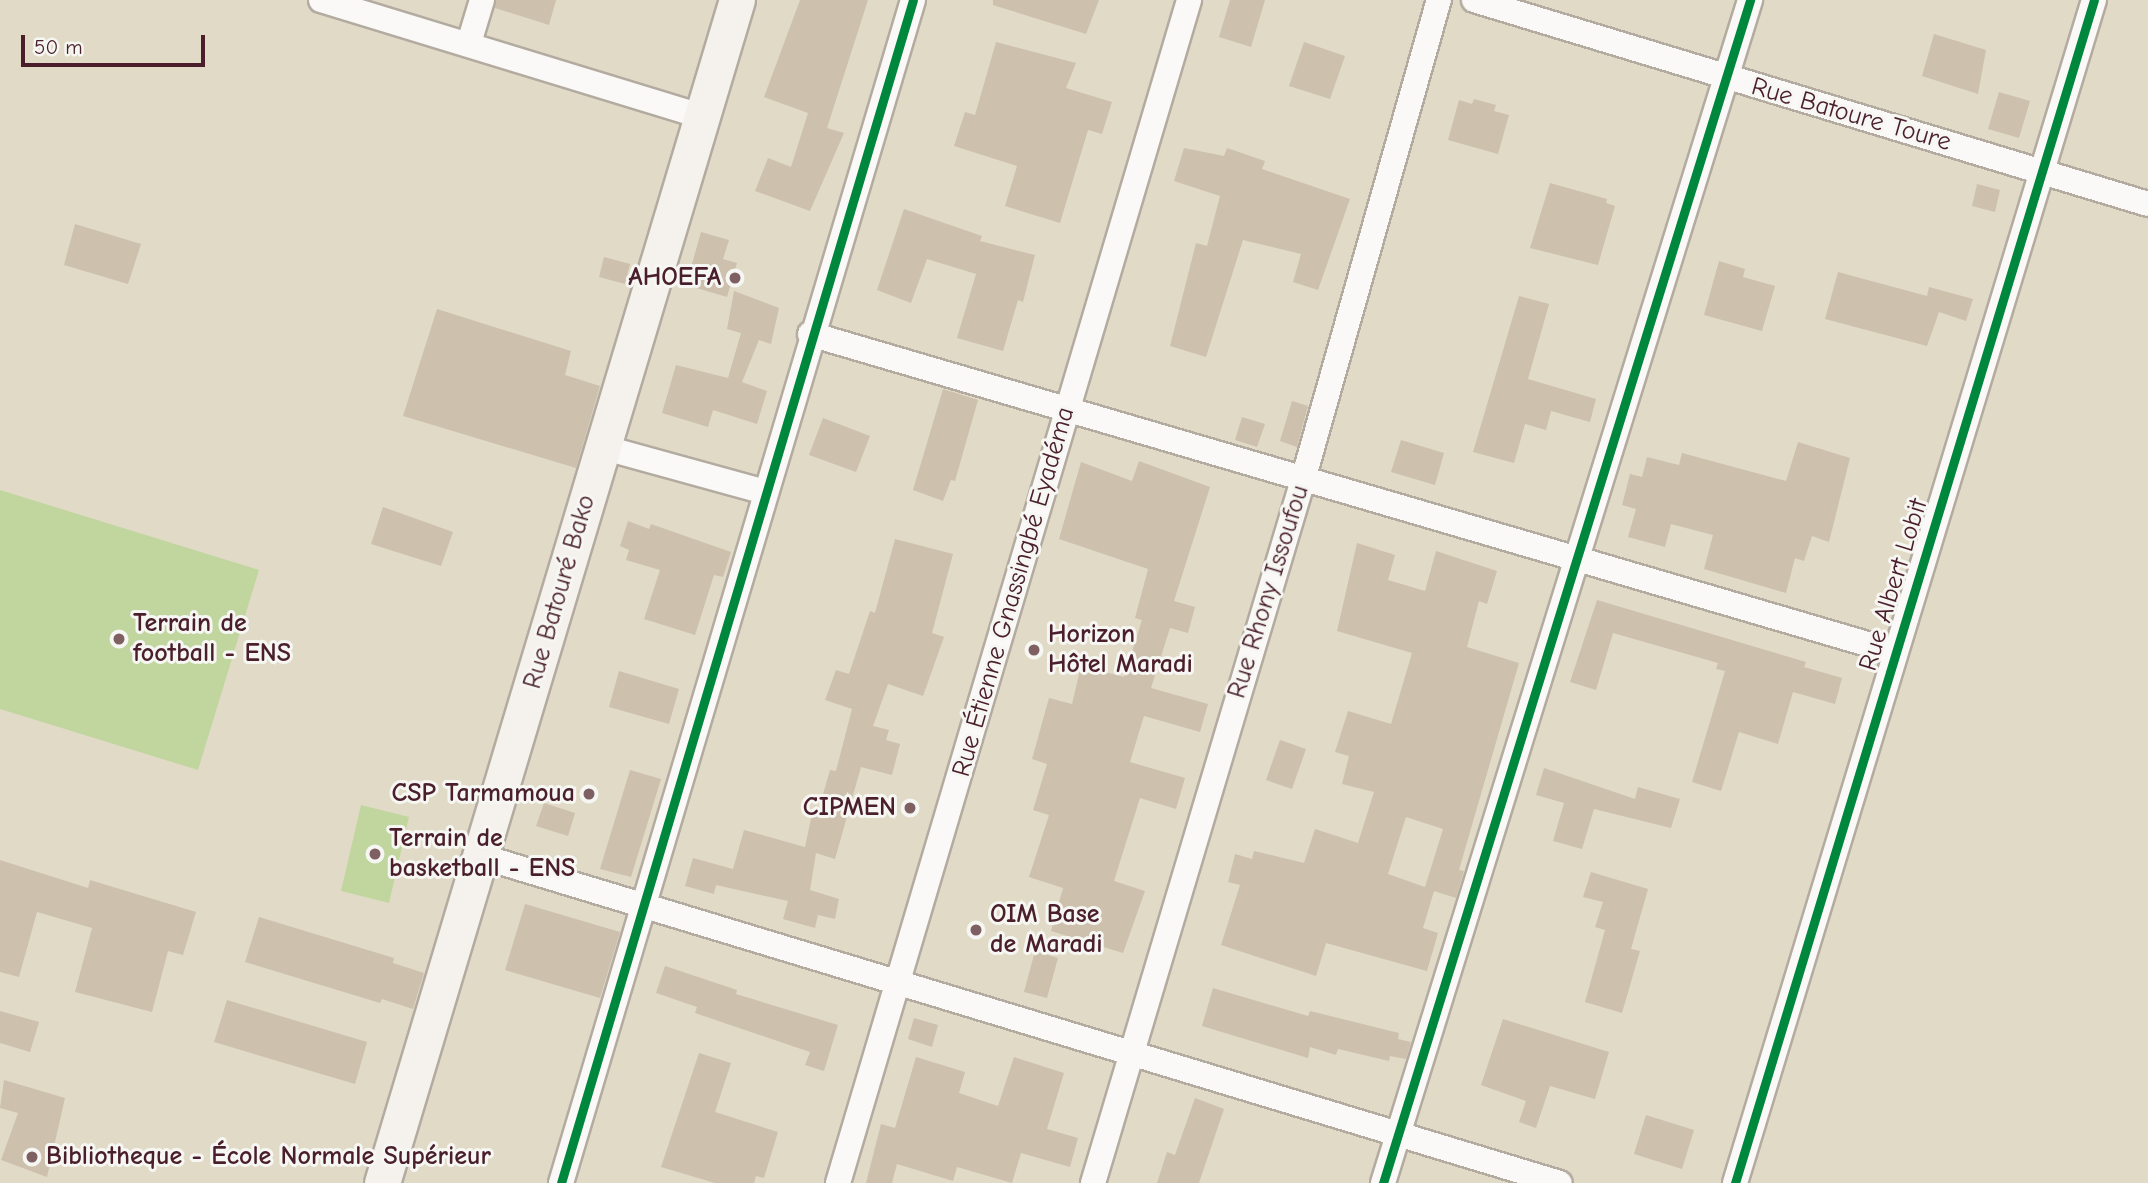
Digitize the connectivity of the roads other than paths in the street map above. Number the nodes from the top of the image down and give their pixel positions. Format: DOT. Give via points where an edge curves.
graph roads {
  1 [pos="321,0"];
  2 [pos="481,0"];
  3 [pos="737,0"];
  4 [pos="913,0"];
  5 [pos="1189,0"];
  6 [pos="1439,0"];
  7 [pos="1475,0"];
  8 [pos="1750,0"];
  9 [pos="2094,0"];
  10 [pos="469,43"];
  11 [pos="1727,78"];
  12 [pos="701,116"];
  13 [pos="2040,170"];
  14 [pos="2148,204"];
  15 [pos="810,334"];
  16 [pos="1068,410"];
  17 [pos="602,447"];
  18 [pos="1303,480"];
  19 [pos="765,492"];
  20 [pos="1576,561"];
  21 [pos="1895,652"];
  22 [pos="480,856"];
  23 [pos="641,906"];
  24 [pos="897,980"];
  25 [pos="1132,1052"];
  26 [pos="1398,1136"];
  27 [pos="382,1183"];
  28 [pos="561,1183"];
  29 [pos="838,1183"];
  30 [pos="1093,1183"];
  31 [pos="1383,1183"];
  32 [pos="1560,1183"];
  33 [pos="1735,1183"];
  1 -- 10 [label="street"];
  2 -- 10 [label="street"];
  3 -- 12 [label="main road, Rue Batouré Bako"];
  4 -- 15 [label="street"];
  5 -- 16 [label="street, Rue Étienne Gnassingbé Eyadéma"];
  6 -- 18 [label="street, Rue Rhony Issoufou"];
  7 -- 11 [label="street, Rue Batoure Toure"];
  8 -- 11 [label="street"];
  9 -- 13 [label="street, Rue Albert Lobit"];
  10 -- 12 [label="street"];
  11 -- 13 [label="street, Rue Batoure Toure"];
  11 -- 20 [label="street"];
  12 -- 17 [label="main road, Rue Batouré Bako"];
  13 -- 14 [label="street, Rue Batoure Toure"];
  13 -- 21 [label="street, Rue Albert Lobit"];
  15 -- 16 [label="street"];
  15 -- 19 [label="street"];
  16 -- 18 [label="street"];
  16 -- 24 [label="street, Rue Étienne Gnassingbé Eyadéma"];
  17 -- 19 [label="street"];
  17 -- 22 [label="main road, Rue Batouré Bako"];
  18 -- 20 [label="street"];
  18 -- 25 [label="street, Rue Rhony Issoufou"];
  19 -- 23 [label="street"];
  20 -- 21 [label="street"];
  20 -- 26 [label="street"];
  21 -- 33 [label="street, Rue Albert Lobit"];
  22 -- 23 [label="street"];
  22 -- 27 [label="main road, Rue Batouré Bako"];
  23 -- 24 [label="street"];
  23 -- 28 [label="street"];
  24 -- 25 [label="street"];
  24 -- 29 [label="street, Rue Étienne Gnassingbé Eyadéma"];
  25 -- 26 [label="street"];
  25 -- 30 [label="street, Rue Rhony Issoufou"];
  26 -- 31 [label="street"];
  26 -- 32 [label="street"];
}
